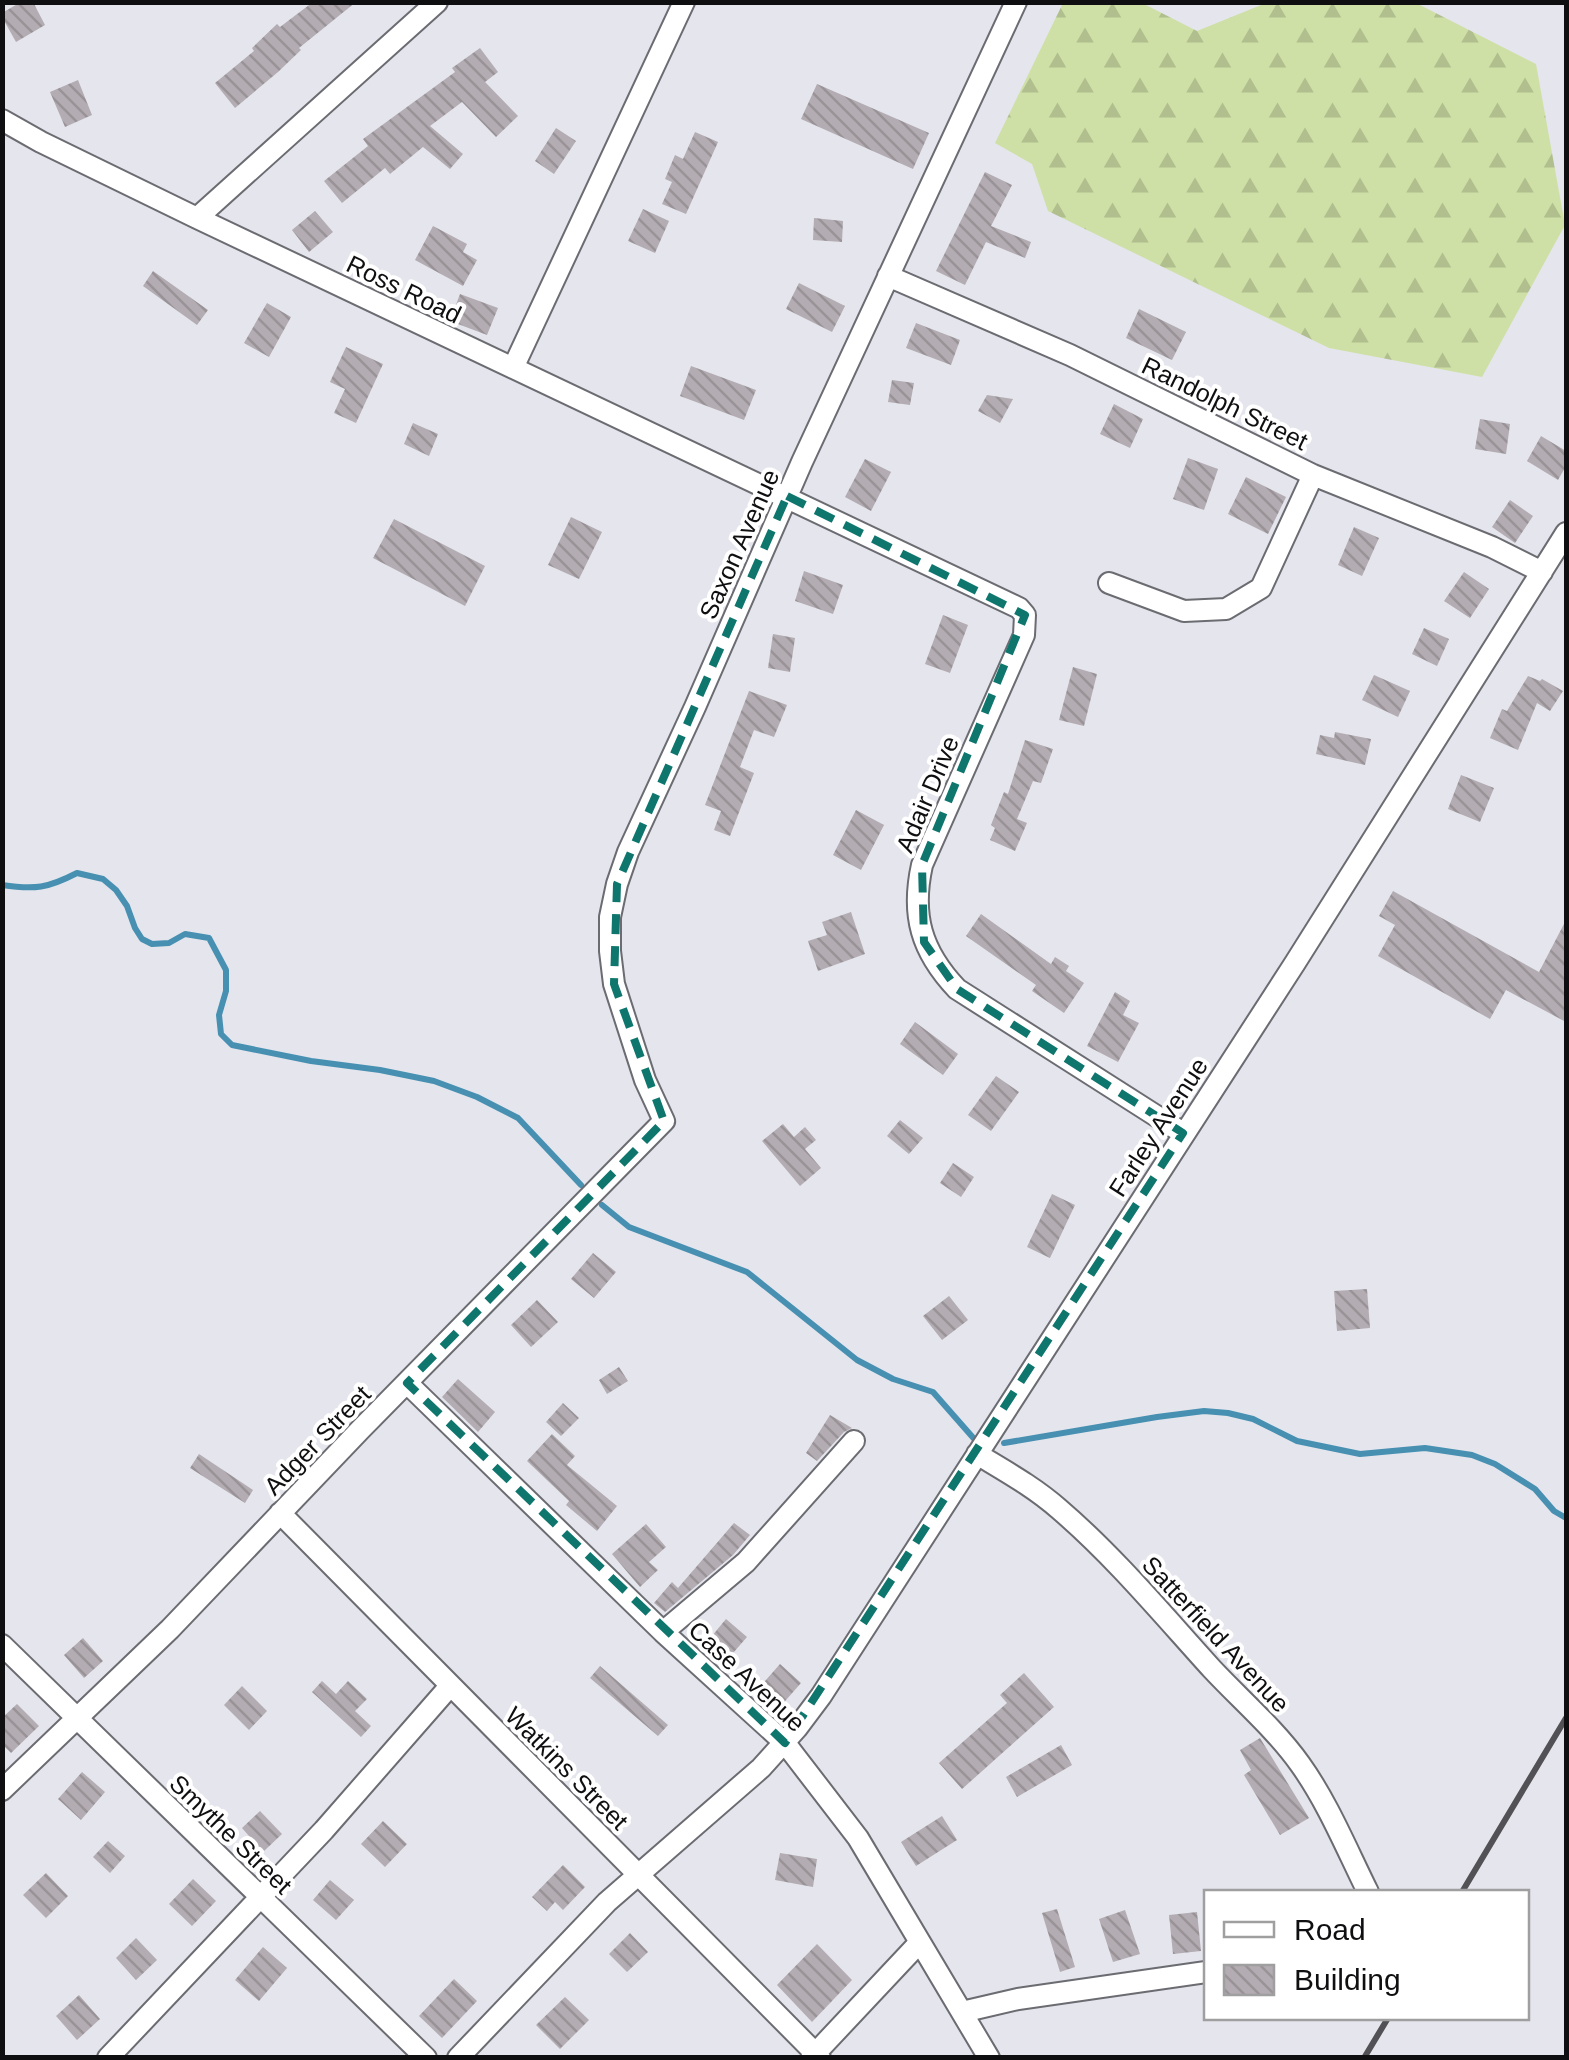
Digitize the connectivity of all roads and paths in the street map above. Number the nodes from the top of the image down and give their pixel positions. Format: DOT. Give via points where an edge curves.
graph roads {
  1 [pos="436,2"];
  2 [pos="684,2"];
  3 [pos="1016,2"];
  4 [pos="2,120"];
  5 [pos="197,218"];
  6 [pos="888,276"];
  7 [pos="513,368"];
  8 [pos="1313,474"];
  9 [pos="787,496"];
  10 [pos="1566,533"];
  11 [pos="1542,572"];
  12 [pos="1108,582"];
  13 [pos="664,1121"];
  14 [pos="1184,1133"];
  15 [pos="407,1383"];
  16 [pos="854,1441"];
  17 [pos="977,1454"];
  18 [pos="280,1513"];
  19 [pos="663,1632"];
  20 [pos="2,1645"];
  21 [pos="450,1686"];
  22 [pos="77,1718"];
  23 [pos="784,1743"];
  24 [pos="2,1790"];
  25 [pos="638,1874"];
  26 [pos="1367,1890"];
  27 [pos="261,1898"];
  28 [pos="920,1942"];
  29 [pos="1204,1972"];
  30 [pos="962,2012"];
  31 [pos="815,2056"];
  32 [pos="108,2058"];
  33 [pos="426,2058"];
  34 [pos="458,2058"];
  35 [pos="989,2058"];
  1 -- 5 [label="street"];
  2 -- 7 [label="street"];
  3 -- 6 [label="street, Saxon Avenue"];
  4 -- 5 [label="street, Ross Road"];
  5 -- 7 [label="street, Ross Road"];
  6 -- 8 [label="street, Randolph Street" via="1070,355"];
  6 -- 9 [label="street, Saxon Avenue"];
  7 -- 9 [label="street, Ross Road"];
  8 -- 11 [label="street, Randolph Street"];
  8 -- 12 [label="street" via="1261,588 1226,608 1184,611"];
  9 -- 13 [label="street, Saxon Avenue" via="628,852 610,917 614,984"];
  9 -- 14 [label="street, Adair Drive" via="1025,615 1024,635 922,865 916,890 924,942 957,989"];
  10 -- 11 [label="street, Farley Avenue"];
  11 -- 14 [label="street, Farley Avenue"];
  13 -- 15 [label="street, Adger Street"];
  14 -- 17 [label="street, Farley Avenue"];
  15 -- 18 [label="street, Adger Street"];
  15 -- 19 [label="street, Case Avenue"];
  16 -- 19 [label="street" via="746,1562"];
  17 -- 23 [label="street, Farley Avenue"];
  17 -- 26 [label="street, Satterfield Avenue" via="1058,1507 1282,1742 1316,1790"];
  18 -- 21 [label="street, Watkins Street"];
  18 -- 22 [label="street, Adger Street"];
  19 -- 23 [label="street, Case Avenue"];
  20 -- 22 [label="street, Smythe Street"];
  21 -- 25 [label="street, Watkins Street"];
  21 -- 27 [label="street"];
  22 -- 24 [label="street, Adger Street"];
  22 -- 27 [label="street, Smythe Street"];
  23 -- 25 [label="street, Farley Avenue"];
  23 -- 28 [label="street, Case Avenue" via="858,1838"];
  25 -- 31 [label="street, Watkins Street"];
  25 -- 34 [label="street, Farley Avenue"];
  27 -- 32 [label="street"];
  27 -- 33 [label="street, Smythe Street"];
  28 -- 30 [label="street, Case Avenue"];
  28 -- 31 [label="street"];
  29 -- 30 [label="street"];
  30 -- 35 [label="street, Case Avenue"];
}
